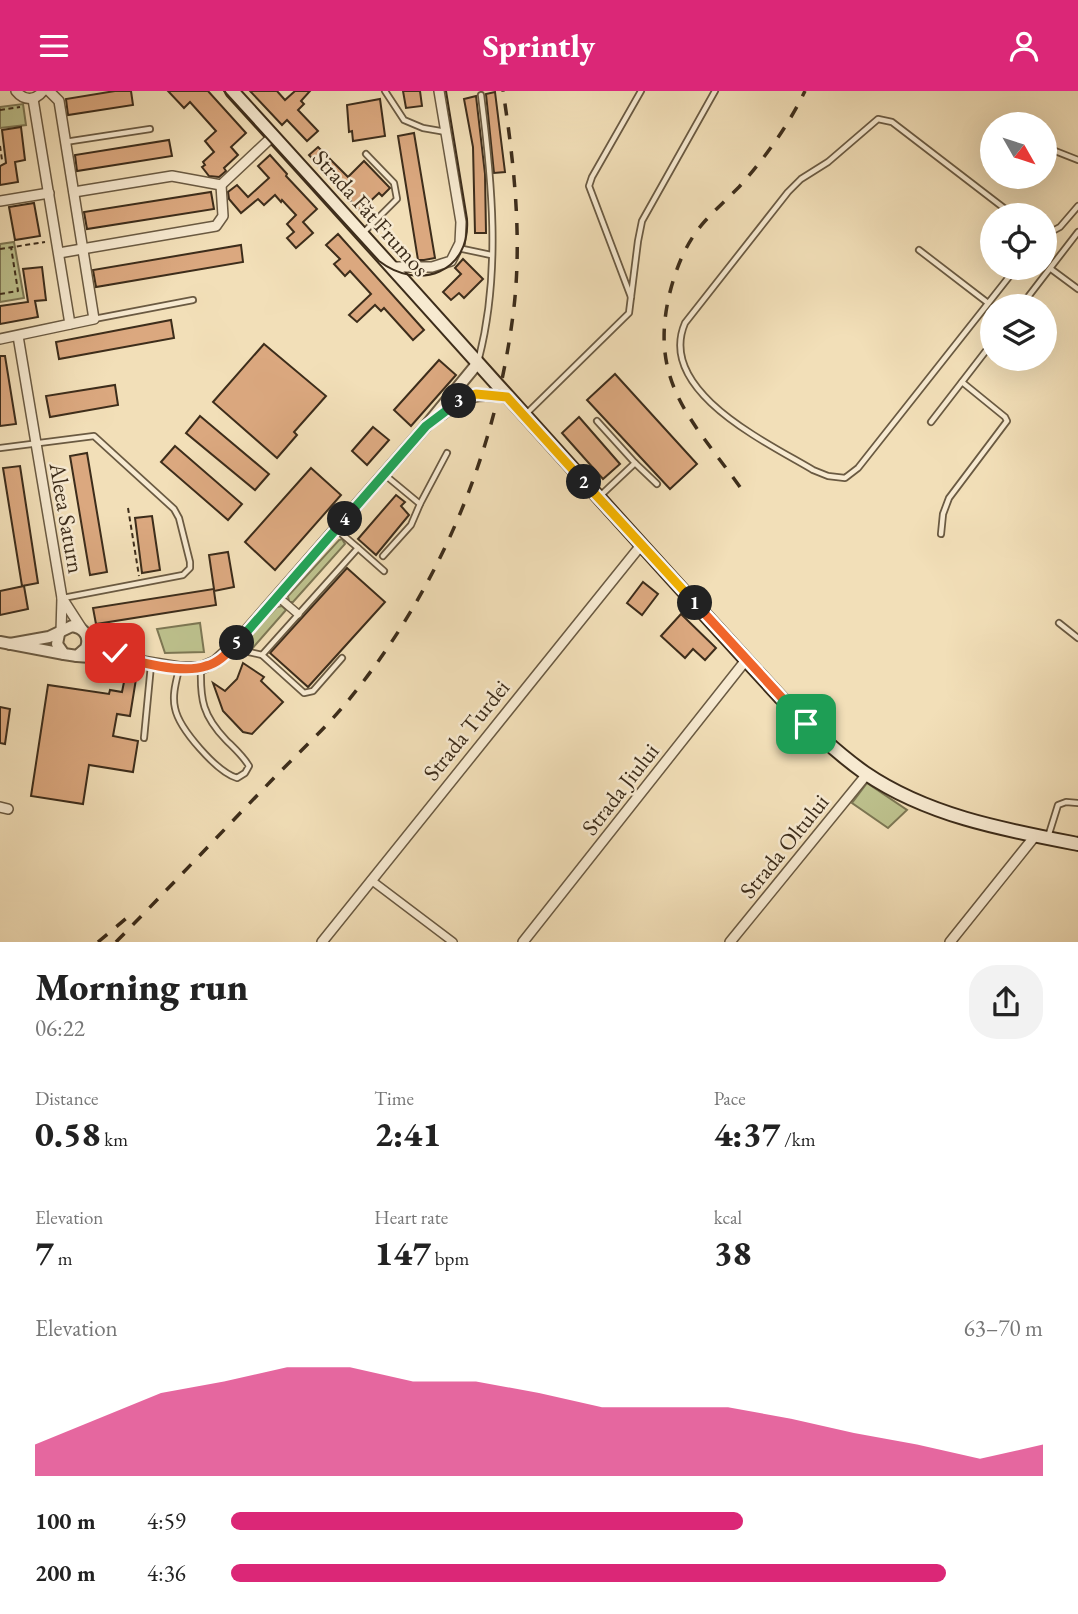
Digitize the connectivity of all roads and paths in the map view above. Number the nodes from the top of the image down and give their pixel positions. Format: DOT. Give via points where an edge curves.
graph roads {
  1 [pos="16,91"];
  2 [pos="43,91"];
  3 [pos="49,91"];
  4 [pos="232,91"];
  5 [pos="385,91"];
  6 [pos="439,91"];
  7 [pos="641,91"];
  8 [pos="715,91"];
  9 [pos="481,95"];
  10 [pos="34,102"];
  11 [pos="0,110"];
  12 [pos="150,129"];
  13 [pos="447,133"];
  14 [pos="273,135"];
  15 [pos="65,142"];
  16 [pos="0,146"];
  17 [pos="1057,152"];
  18 [pos="366,154"];
  19 [pos="0,160"];
  20 [pos="1078,160"];
  21 [pos="221,185"];
  22 [pos="74,191"];
  23 [pos="49,193"];
  24 [pos="0,201"];
  25 [pos="997,203"];
  26 [pos="1078,206"];
  27 [pos="1057,229"];
  28 [pos="1078,232"];
  29 [pos="362,233"];
  30 [pos="57,240"];
  31 [pos="11,247"];
  32 [pos="458,248"];
  33 [pos="0,249"];
  34 [pos="83,249"];
  35 [pos="919,250"];
  36 [pos="59,253"];
  37 [pos="491,255"];
  38 [pos="1057,260"];
  39 [pos="392,267"];
  40 [pos="1057,274"];
  41 [pos="1006,280"];
  42 [pos="1041,280"];
  43 [pos="1078,289"];
  44 [pos="0,294"];
  45 [pos="995,294"];
  46 [pos="1030,294"];
  47 [pos="980,297"];
  48 [pos="632,299"];
  49 [pos="193,300"];
  50 [pos="980,313"];
  51 [pos="94,319"];
  52 [pos="70,324"];
  53 [pos="18,336"];
  54 [pos="0,339"];
  55 [pos="980,359"];
  56 [pos="477,363"];
  57 [pos="962,382"];
  58 [pos="507,397"];
  59 [pos="524,416"];
  60 [pos="597,421"];
  61 [pos="931,422"];
  62 [pos="426,426"];
  63 [pos="34,443"];
  64 [pos="0,448"];
  65 [pos="447,453"];
  66 [pos="635,463"];
  67 [pos="385,475"];
  68 [pos="657,484"];
  69 [pos="598,498"];
  70 [pos="420,504"];
  71 [pos="128,508"];
  72 [pos="336,529"];
  73 [pos="941,534"];
  74 [pos="642,544"];
  75 [pos="358,548"];
  76 [pos="383,556"];
  77 [pos="384,571"];
  78 [pos="140,585"];
  79 [pos="277,596"];
  80 [pos="62,599"];
  81 [pos="298,614"];
  82 [pos="1059,623"];
  83 [pos="84,631"];
  84 [pos="60,633"];
  85 [pos="1078,638"];
  86 [pos="237,642"];
  87 [pos="5,643"];
  88 [pos="64,654"];
  89 [pos="262,655"];
  90 [pos="77,656"];
  91 [pos="342,659"];
  92 [pos="130,660"];
  93 [pos="746,660"];
  94 [pos="152,664"];
  95 [pos="179,668"];
  96 [pos="201,668"];
  97 [pos="144,738"];
  98 [pos="867,774"];
  99 [pos="1078,803"];
  100 [pos="1041,837"];
  101 [pos="1078,844"];
  102 [pos="371,880"];
  103 [pos="322,942"];
  104 [pos="453,942"];
  105 [pos="523,942"];
  106 [pos="730,942"];
  107 [pos="950,942"];
  1 -- 10 [label="street"];
  2 -- 10 [label="street"];
  3 -- 15 [label="street" via="59,101"];
  4 -- 14 [label="main road, Strada Făt Frumos"];
  5 -- 13 [label="lane" via="404,120"];
  6 -- 13 [label="street"];
  7 -- 48 [label="lane" via="589,186"];
  8 -- 48 [label="lane" via="642,221"];
  9 -- 37 [label="lane" via="491,169"];
  10 -- 11 [label="path"];
  10 -- 23 [label="street"];
  12 -- 15 [label="lane"];
  13 -- 32 [label="street" via="461,222"];
  14 -- 21 [label="street"];
  14 -- 29 [label="main road, Strada Făt Frumos"];
  15 -- 22 [label="street"];
  16 -- 19 [label="path"];
  17 -- 20 [label="lane"];
  18 -- 29 [label="lane" via="394,183 397,199"];
  21 -- 22 [label="street" via="172,176"];
  21 -- 34 [label="street" via="223,216 216,226"];
  22 -- 34 [label="street"];
  23 -- 24 [label="street"];
  23 -- 30 [label="street"];
  25 -- 50 [label="lane" via="892,122 877,118 788,192 685,323 680,350 694,384 723,413 813,470 845,478 858,468"];
  26 -- 27 [label="lane"];
  28 -- 38 [label="lane"];
  29 -- 39 [label="main road, Strada Făt Frumos"];
  30 -- 31 [label="path"];
  30 -- 36 [label="street"];
  31 -- 33 [label="path"];
  31 -- 44 [label="path" via="18,291"];
  32 -- 37 [label="lane"];
  32 -- 39 [label="street" via="451,261 432,267"];
  34 -- 36 [label="street"];
  34 -- 51 [label="street"];
  35 -- 47 [label="lane"];
  36 -- 52 [label="street"];
  37 -- 56 [label="lane" via="486,327"];
  39 -- 56 [label="main road, Strada Făt Frumos"];
  40 -- 43 [label="lane"];
  41 -- 45 [label="lane"];
  42 -- 46 [label="lane"];
  48 -- 59 [label="lane" via="620,324"];
  49 -- 51 [label="lane"];
  51 -- 52 [label="street"];
  52 -- 53 [label="street"];
  53 -- 54 [label="street"];
  53 -- 63 [label="street, Aleea Saturn"];
  55 -- 57 [label="lane"];
  56 -- 58 [label="main road, Strada Făt Frumos"];
  56 -- 62 [label="street"];
  57 -- 61 [label="lane"];
  57 -- 73 [label="lane" via="1007,421 949,498"];
  58 -- 59 [label="main road, Strada Făt Frumos"];
  58 -- 62 [label="street" via="467,397"];
  59 -- 69 [label="main road, Strada Făt Frumos"];
  60 -- 66 [label="lane"];
  62 -- 67 [label="street"];
  63 -- 64 [label="lane, Aleea Saturn"];
  63 -- 78 [label="lane, Aleea Saturn" via="94,436 174,509 190,568 178,578"];
  63 -- 80 [label="street, Aleea Saturn"];
  65 -- 70 [label="lane"];
  66 -- 68 [label="lane"];
  66 -- 69 [label="lane"];
  67 -- 70 [label="lane"];
  67 -- 72 [label="street"];
  69 -- 74 [label="main road, Strada Făt Frumos"];
  70 -- 76 [label="lane" via="411,524"];
  71 -- 78 [label="path"];
  72 -- 75 [label="lane"];
  72 -- 79 [label="street"];
  74 -- 93 [label="main road, Strada Făt Frumos"];
  74 -- 102 [label="street, Strada Turdei"];
  75 -- 77 [label="lane"];
  75 -- 81 [label="lane"];
  78 -- 80 [label="lane, Aleea Saturn"];
  79 -- 81 [label="street"];
  79 -- 86 [label="street"];
  80 -- 83 [label="street, Aleea Saturn"];
  80 -- 84 [label="street, Aleea Saturn"];
  81 -- 89 [label="lane"];
  82 -- 85 [label="lane"];
  83 -- 84 [label="street" via="72,626"];
  83 -- 90 [label="street" via="86,648"];
  83 -- 92 [label="street"];
  84 -- 87 [label="street"];
  84 -- 88 [label="street" via="57,643"];
  86 -- 89 [label="lane"];
  86 -- 96 [label="street"];
  87 -- 88 [label="street"];
  88 -- 90 [label="street"];
  89 -- 91 [label="lane" via="307,694"];
  90 -- 92 [label="street"];
  92 -- 94 [label="street"];
  93 -- 98 [label="main road, Strada Făt Frumos" via="824,741"];
  93 -- 105 [label="street, Strada Jiului"];
  94 -- 95 [label="street"];
  94 -- 97 [label="lane"];
  95 -- 96 [label="street"];
  95 -- 96 [label="lane" via="174,693 178,721 208,757 237,778 249,766 207,715 200,700"];
  98 -- 100 [label="main road, Strada Făt Frumos" via="957,816"];
  98 -- 106 [label="street, Strada Oltului"];
  99 -- 100 [label="lane" via="1066,801 1058,806"];
  100 -- 101 [label="main road, Strada Făt Frumos"];
  100 -- 107 [label="street"];
  102 -- 103 [label="street, Strada Turdei"];
  102 -- 104 [label="street"];
}
